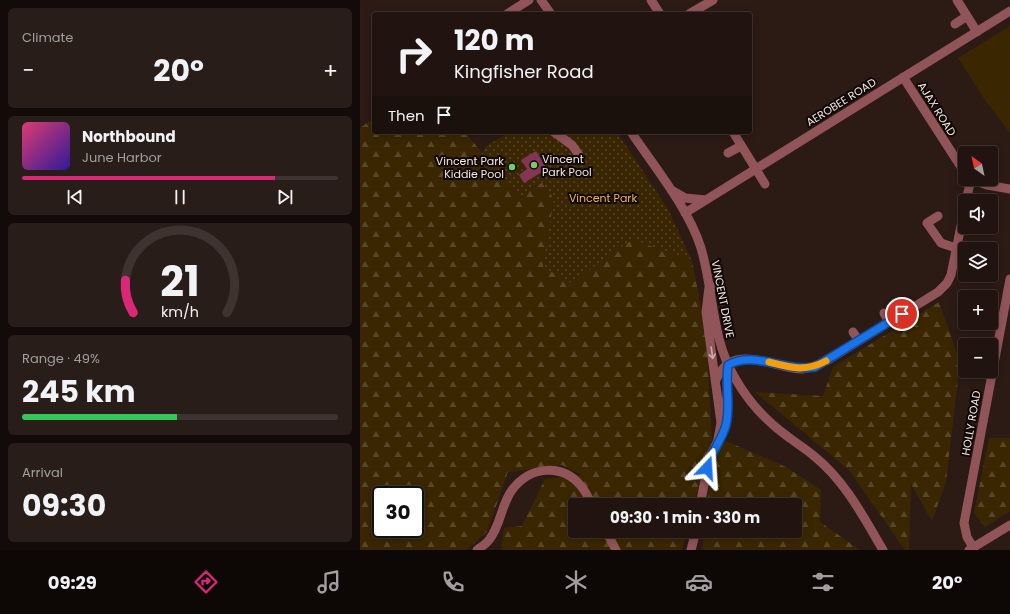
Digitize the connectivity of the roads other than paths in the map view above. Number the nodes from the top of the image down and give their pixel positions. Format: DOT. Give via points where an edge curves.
graph roads {
  1 [pos="529,0"];
  2 [pos="541,0"];
  3 [pos="651,0"];
  4 [pos="957,0"];
  5 [pos="712,4"];
  6 [pos="509,12"];
  7 [pos="550,12"];
  8 [pos="659,12"];
  9 [pos="694,12"];
  10 [pos="1010,12"];
  11 [pos="967,16"];
  12 [pos="955,24"];
  13 [pos="977,32"];
  14 [pos="903,77"];
  15 [pos="557,134"];
  16 [pos="632,134"];
  17 [pos="734,134"];
  18 [pos="741,146"];
  19 [pos="728,153"];
  20 [pos="579,154"];
  21 [pos="958,163"];
  22 [pos="755,169"];
  23 [pos="765,184"];
  24 [pos="993,186"];
  25 [pos="669,189"];
  26 [pos="1010,189"];
  27 [pos="706,200"];
  28 [pos="684,213"];
  29 [pos="938,216"];
  30 [pos="695,232"];
  31 [pos="959,234"];
  32 [pos="956,248"];
  33 [pos="1010,278"];
  34 [pos="709,286"];
  35 [pos="721,287"];
  36 [pos="884,313"];
  37 [pos="714,322"];
  38 [pos="724,322"];
  39 [pos="890,322"];
  40 [pos="853,332"];
  41 [pos="859,341"];
  42 [pos="728,365"];
  43 [pos="716,380"];
  44 [pos="717,444"];
  45 [pos="588,498"];
  46 [pos="701,498"];
  47 [pos="1010,525"];
  48 [pos="610,538"];
  49 [pos="694,538"];
  50 [pos="971,549"];
  51 [pos="477,550"];
  52 [pos="616,550"];
  53 [pos="691,550"];
  54 [pos="883,550"];
  1 -- 6 [label="street"];
  2 -- 7 [label="street"];
  3 -- 8 [label="street"];
  4 -- 11 [label="street"];
  5 -- 9 [label="street"];
  10 -- 13 [label="street, AEROBEE ROAD"];
  11 -- 12 [label="street"];
  11 -- 13 [label="street"];
  13 -- 14 [label="street, AEROBEE ROAD"];
  14 -- 21 [label="street, AJAX ROAD" via="916,106"];
  14 -- 22 [label="street, AEROBEE ROAD"];
  15 -- 20 [label="street" via="572,145"];
  16 -- 25 [label="street, VINCENT DRIVE"];
  17 -- 18 [label="street"];
  18 -- 19 [label="street"];
  18 -- 22 [label="street"];
  22 -- 23 [label="street"];
  22 -- 27 [label="street, AEROBEE ROAD"];
  24 -- 26 [label="street"];
  25 -- 27 [label="street" via="685,198"];
  25 -- 28 [label="street, VINCENT DRIVE"];
  27 -- 28 [label="street, AEROBEE ROAD"];
  27 -- 30 [label="street" via="694,216"];
  28 -- 30 [label="street, VINCENT DRIVE"];
  29 -- 32 [label="street" via="927,223 941,243"];
  30 -- 34 [label="street, VINCENT DRIVE"];
  31 -- 32 [label="street"];
  32 -- 39 [label="street" via="950,275 943,288"];
  33 -- 50 [label="street, HOLLY ROAD" via="964,523"];
  34 -- 35 [label="street"];
  34 -- 37 [label="street, VINCENT DRIVE"];
  34 -- 43 [label="street, one-way" via="706,312"];
  36 -- 39 [label="street"];
  37 -- 38 [label="street"];
  37 -- 42 [label="street, VINCENT DRIVE" via="719,345"];
  39 -- 41 [label="street"];
  40 -- 41 [label="street"];
  41 -- 42 [label="street" via="815,367 792,368 752,358 736,360"];
  42 -- 43 [label="street"];
  42 -- 44 [label="street" via="728,417"];
  42 -- 54 [label="street, VINCENT DRIVE" via="742,390 762,415 836,477 860,509"];
  43 -- 44 [label="street" via="721,423"];
  44 -- 46 [label="street" via="710,456"];
  45 -- 51 [label="street" via="571,477 558,471 540,470 531,474 513,489 492,535"];
  47 -- 50 [label="street"];
  48 -- 52 [label="street"];
  49 -- 53 [label="street"];
}
